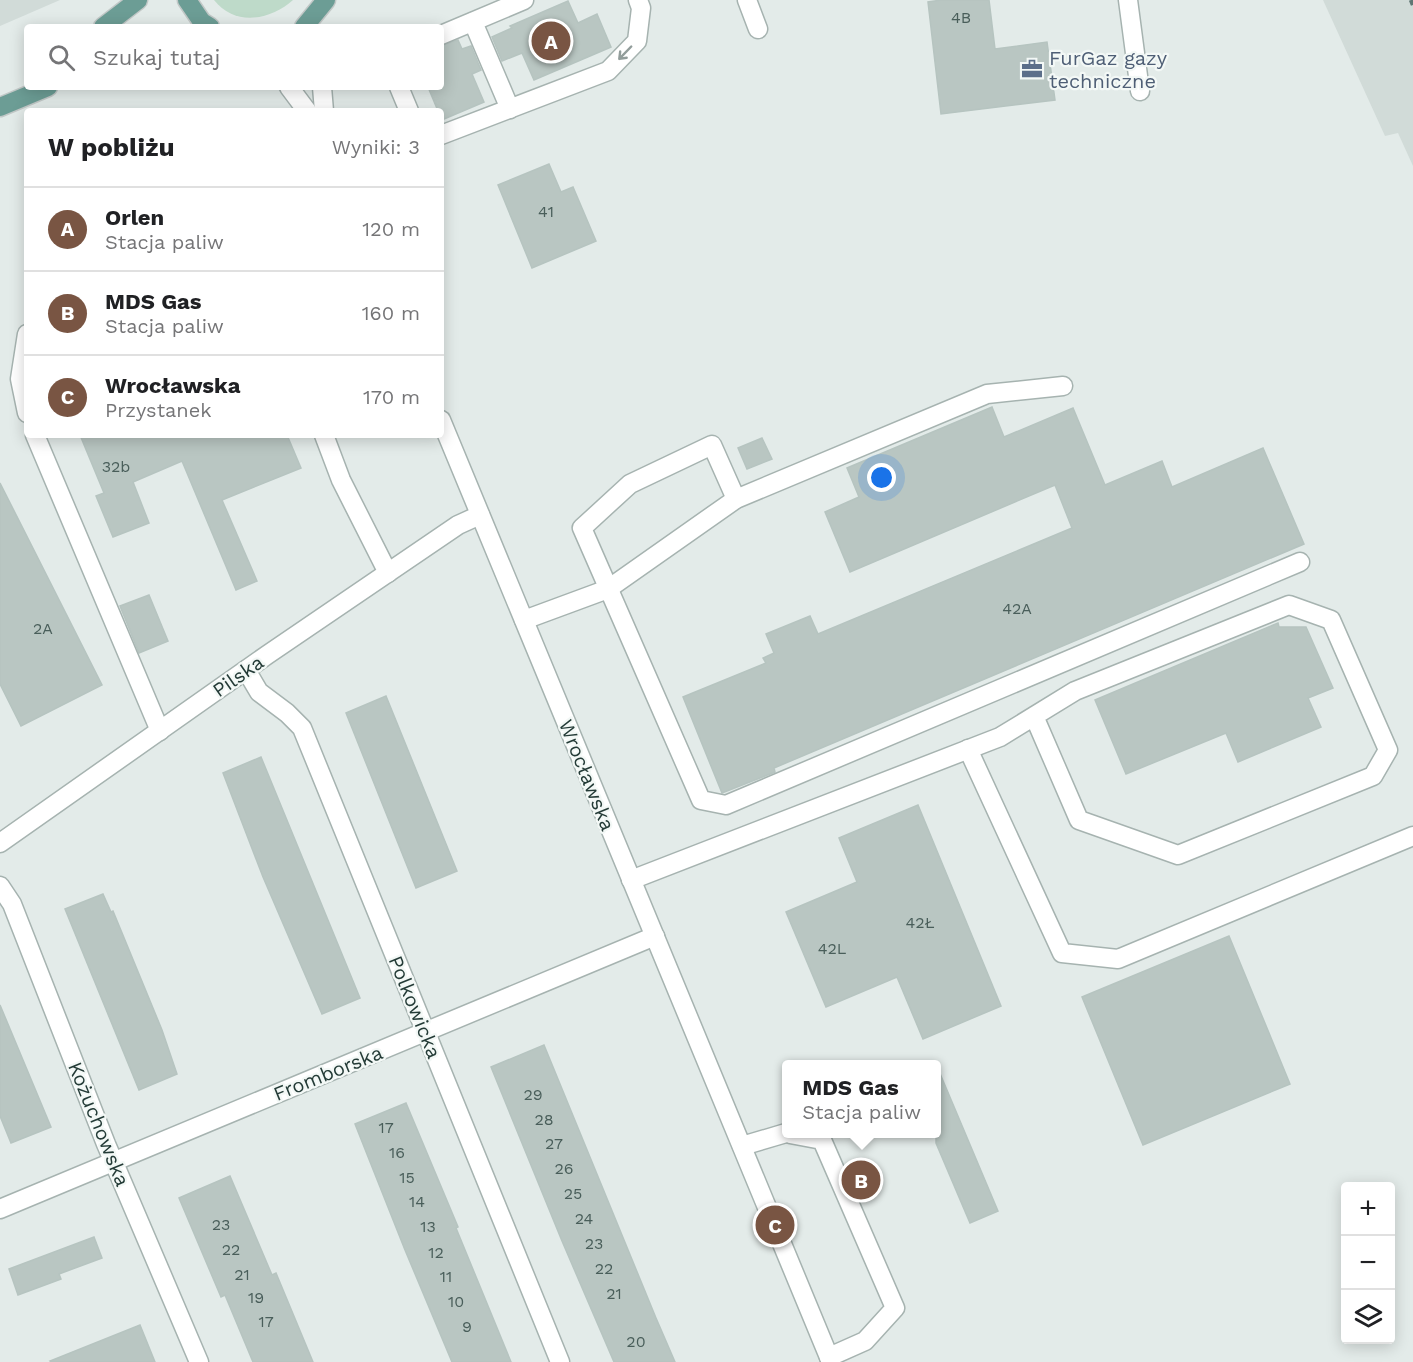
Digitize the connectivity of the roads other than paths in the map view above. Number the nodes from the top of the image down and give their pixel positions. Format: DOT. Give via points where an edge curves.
graph roads {
  1 [pos="138,0"];
  2 [pos="187,0"];
  3 [pos="326,0"];
  4 [pos="524,0"];
  5 [pos="638,0"];
  6 [pos="747,0"];
  7 [pos="1128,0"];
  8 [pos="473,22"];
  9 [pos="107,24"];
  10 [pos="200,24"];
  11 [pos="308,24"];
  12 [pos="758,29"];
  13 [pos="444,34"];
  14 [pos="24,87"];
  15 [pos="40,90"];
  16 [pos="291,90"];
  17 [pos="322,90"];
  18 [pos="400,90"];
  19 [pos="1140,92"];
  20 [pos="0,106"];
  21 [pos="305,108"];
  22 [pos="324,108"];
  23 [pos="408,108"];
  24 [pos="510,109"];
  25 [pos="444,134"];
  26 [pos="24,353"];
  27 [pos="1063,386"];
  28 [pos="24,398"];
  29 [pos="444,427"];
  30 [pos="36,438"];
  31 [pos="325,438"];
  32 [pos="736,499"];
  33 [pos="480,515"];
  34 [pos="1300,562"];
  35 [pos="388,573"];
  36 [pos="608,588"];
  37 [pos="524,620"];
  38 [pos="246,670"];
  39 [pos="1034,716"];
  40 [pos="160,731"];
  41 [pos="968,749"];
  42 [pos="1413,836"];
  43 [pos="0,843"];
  44 [pos="631,880"];
  45 [pos="0,886"];
  46 [pos="655,936"];
  47 [pos="426,1033"];
  48 [pos="782,1135"];
  49 [pos="812,1138"];
  50 [pos="742,1146"];
  51 [pos="113,1160"];
  52 [pos="0,1209"];
  53 [pos="830,1360"];
  54 [pos="199,1362"];
  55 [pos="560,1362"];
  1 -- 9 [label="main road"];
  2 -- 10 [label="main road"];
  3 -- 11 [label="main road"];
  4 -- 8 [label="street"];
  5 -- 24 [label="street, one-way" via="641,8 637,41 608,71"];
  6 -- 12 [label="street"];
  7 -- 19 [label="street"];
  8 -- 13 [label="street"];
  8 -- 24 [label="street"];
  14 -- 20 [label="main road"];
  15 -- 20 [label="main road"];
  16 -- 21 [label="street"];
  17 -- 22 [label="street"];
  18 -- 23 [label="street"];
  24 -- 25 [label="street"];
  26 -- 28 [label="street" via="20,379"];
  27 -- 32 [label="street" via="987,394"];
  29 -- 33 [label="street, Wrocławska"];
  30 -- 40 [label="street"];
  31 -- 35 [label="street" via="341,480"];
  32 -- 36 [label="street"];
  32 -- 36 [label="street" via="712,445 630,484 582,528"];
  33 -- 35 [label="street, Pilska" via="458,525"];
  33 -- 37 [label="street, Wrocławska"];
  34 -- 36 [label="street" via="726,805 701,800"];
  35 -- 38 [label="street, Pilska"];
  36 -- 37 [label="street"];
  37 -- 44 [label="street, Wrocławska"];
  38 -- 40 [label="street, Pilska"];
  38 -- 47 [label="street, Polkowicka" via="259,692 302,728"];
  39 -- 39 [label="street" via="1075,691 1289,605 1331,620 1388,750 1373,776 1178,855 1079,820"];
  39 -- 41 [label="street" via="1000,737"];
  40 -- 43 [label="street, Pilska"];
  41 -- 42 [label="street" via="1062,953 1118,959"];
  41 -- 44 [label="street"];
  44 -- 46 [label="street, Wrocławska"];
  45 -- 51 [label="street, Kożuchowska" via="12,904"];
  46 -- 47 [label="street, Fromborska"];
  46 -- 50 [label="street, Wrocławska"];
  47 -- 51 [label="street, Fromborska"];
  47 -- 55 [label="street, Polkowicka"];
  48 -- 50 [label="street"];
  49 -- 53 [label="street" via="822,1140 895,1308 865,1341"];
  50 -- 53 [label="street, Wrocławska"];
  51 -- 52 [label="street, Fromborska"];
  51 -- 54 [label="street, Kożuchowska"];
}
